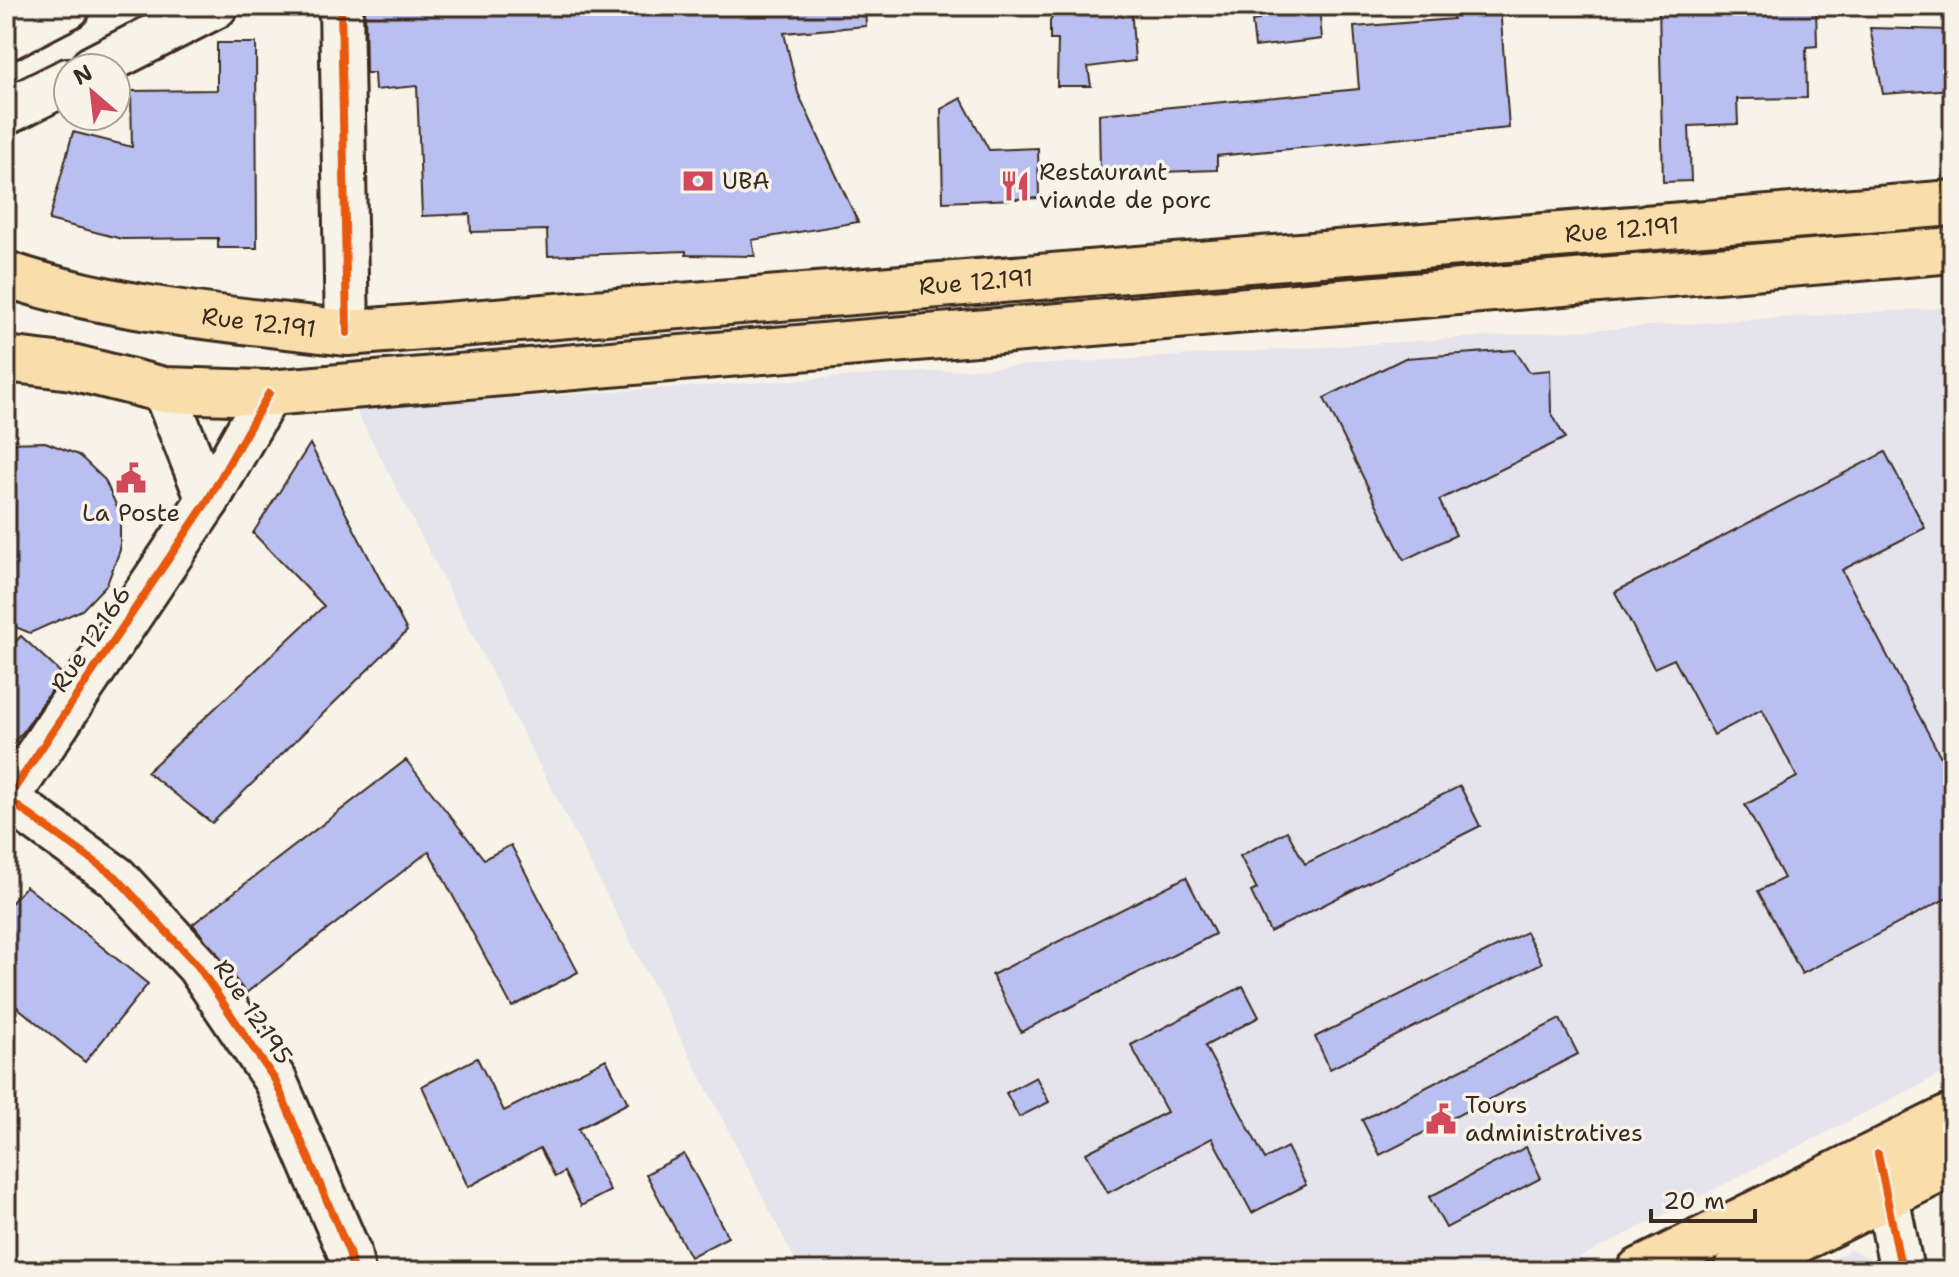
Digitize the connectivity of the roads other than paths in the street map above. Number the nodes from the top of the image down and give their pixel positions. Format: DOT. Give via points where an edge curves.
graph roads {
  1 [pos="68,6"];
  2 [pos="215,6"];
  3 [pos="341,6"];
  4 [pos="6,38"];
  5 [pos="124,52"];
  6 [pos="52,89"];
  7 [pos="6,112"];
  8 [pos="1953,203"];
  9 [pos="1953,250"];
  10 [pos="6,274"];
  11 [pos="347,333"];
  12 [pos="6,359"];
  13 [pos="164,390"];
  14 [pos="269,393"];
  15 [pos="208,500"];
  16 [pos="7,799"];
  17 [pos="1953,1116"];
  18 [pos="1878,1154"];
  19 [pos="1953,1163"];
  20 [pos="1887,1197"];
  21 [pos="353,1271"];
  22 [pos="1639,1271"];
  23 [pos="1736,1271"];
  24 [pos="1902,1271"];
  1 -- 4 [label="street"];
  2 -- 5 [label="street"];
  3 -- 11 [label="street"];
  6 -- 7 [label="street"];
  8 -- 11 [label="main road, Rue 12.191"];
  9 -- 14 [label="main road, Rue 12.191"];
  10 -- 11 [label="main road, Rue 12.191" via="60,292 140,308"];
  12 -- 13 [label="main road, Rue 12.191" via="72,367"];
  13 -- 14 [label="main road, Rue 12.191"];
  13 -- 15 [label="street"];
  14 -- 15 [label="street, Rue 12.166"];
  15 -- 16 [label="street, Rue 12.166"];
  16 -- 21 [label="street, Rue 12.195" via="116,877 198,966 275,1080"];
  17 -- 18 [label="main road"];
  18 -- 20 [label="street"];
  18 -- 22 [label="main road"];
  19 -- 20 [label="main road"];
  20 -- 23 [label="main road"];
  20 -- 24 [label="street"];
}
